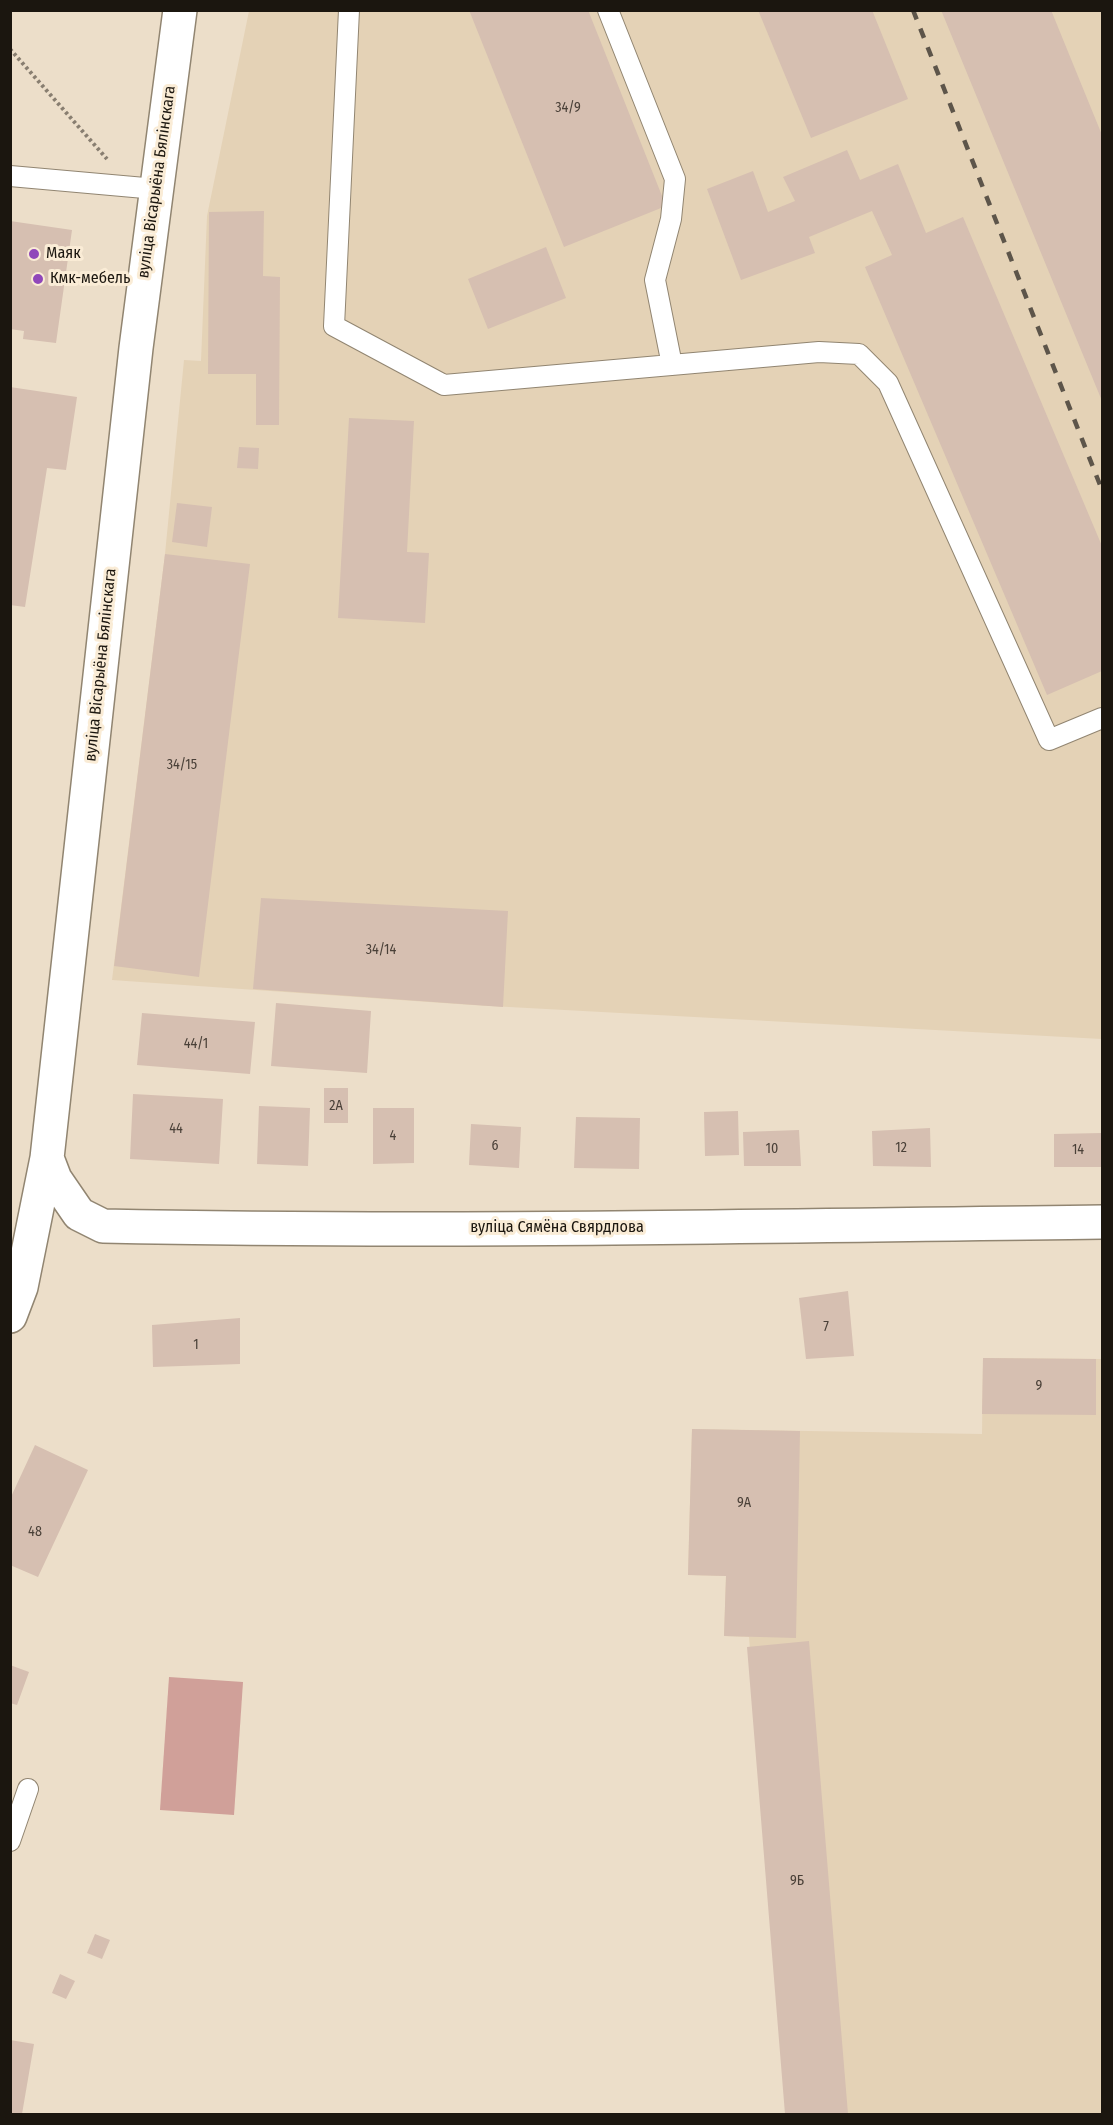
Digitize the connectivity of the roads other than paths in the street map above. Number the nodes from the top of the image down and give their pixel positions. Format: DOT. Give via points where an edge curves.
graph roads {
  1 [pos="180,10"];
  2 [pos="350,10"];
  3 [pos="608,10"];
  4 [pos="10,176"];
  5 [pos="144,188"];
  6 [pos="672,365"];
  7 [pos="1102,718"];
  8 [pos="47,1158"];
  9 [pos="1102,1222"];
  10 [pos="14,1296"];
  11 [pos="28,1789"];
  12 [pos="10,1841"];
  1 -- 5 [label="street, вуліца Вісарыёна Бялінскага"];
  2 -- 6 [label="lane" via="334,326 444,385"];
  3 -- 6 [label="lane" via="675,179 671,219 655,280"];
  4 -- 5 [label="lane"];
  5 -- 8 [label="street, вуліца Вісарыёна Бялінскага" via="133,372"];
  6 -- 7 [label="lane" via="819,352 859,354 888,383 1048,740"];
  8 -- 9 [label="street, вуліца Сямёна Свярдлова" via="55,1179 79,1214 103,1226 268,1229"];
  8 -- 10 [label="street, вуліца Вісарыёна Бялінскага"];
  11 -- 12 [label="lane"];
}
